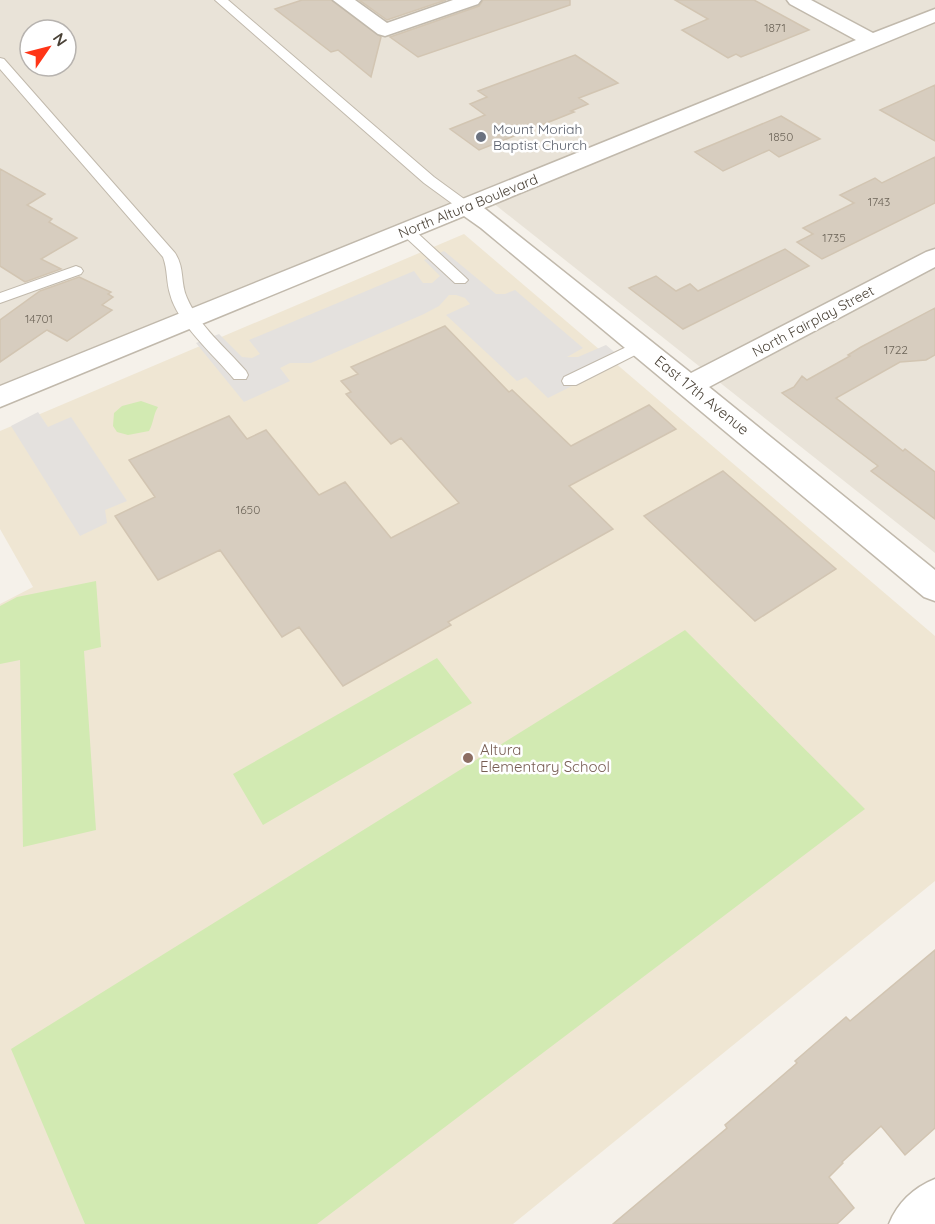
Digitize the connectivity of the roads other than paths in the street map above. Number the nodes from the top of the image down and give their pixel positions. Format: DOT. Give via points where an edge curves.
graph roads {
  1 [pos="220,0"];
  2 [pos="343,0"];
  3 [pos="471,0"];
  4 [pos="797,0"];
  5 [pos="935,15"];
  6 [pos="873,40"];
  7 [pos="0,62"];
  8 [pos="466,207"];
  9 [pos="407,231"];
  10 [pos="935,256"];
  11 [pos="76,271"];
  12 [pos="460,280"];
  13 [pos="0,298"];
  14 [pos="191,319"];
  15 [pos="641,345"];
  16 [pos="240,375"];
  17 [pos="570,381"];
  18 [pos="690,385"];
  19 [pos="0,398"];
  20 [pos="935,588"];
  21 [pos="935,1202"];
  22 [pos="912,1224"];
  1 -- 8 [label="lane" via="429,180"];
  2 -- 3 [label="street" via="385,30"];
  4 -- 6 [label="street"];
  5 -- 6 [label="street, North Altura Boulevard"];
  6 -- 8 [label="street, North Altura Boulevard"];
  7 -- 14 [label="lane" via="170,256 177,293"];
  8 -- 9 [label="street, North Altura Boulevard"];
  8 -- 15 [label="street, East 17th Avenue"];
  9 -- 12 [label="lane"];
  9 -- 14 [label="street, North Altura Boulevard"];
  10 -- 18 [label="street, North Fairplay Street"];
  11 -- 13 [label="lane"];
  14 -- 16 [label="lane"];
  14 -- 19 [label="street, North Altura Boulevard"];
  15 -- 17 [label="lane"];
  15 -- 18 [label="street, East 17th Avenue"];
  18 -- 20 [label="street, East 17th Avenue"];
  21 -- 22 [label="street"];
}
